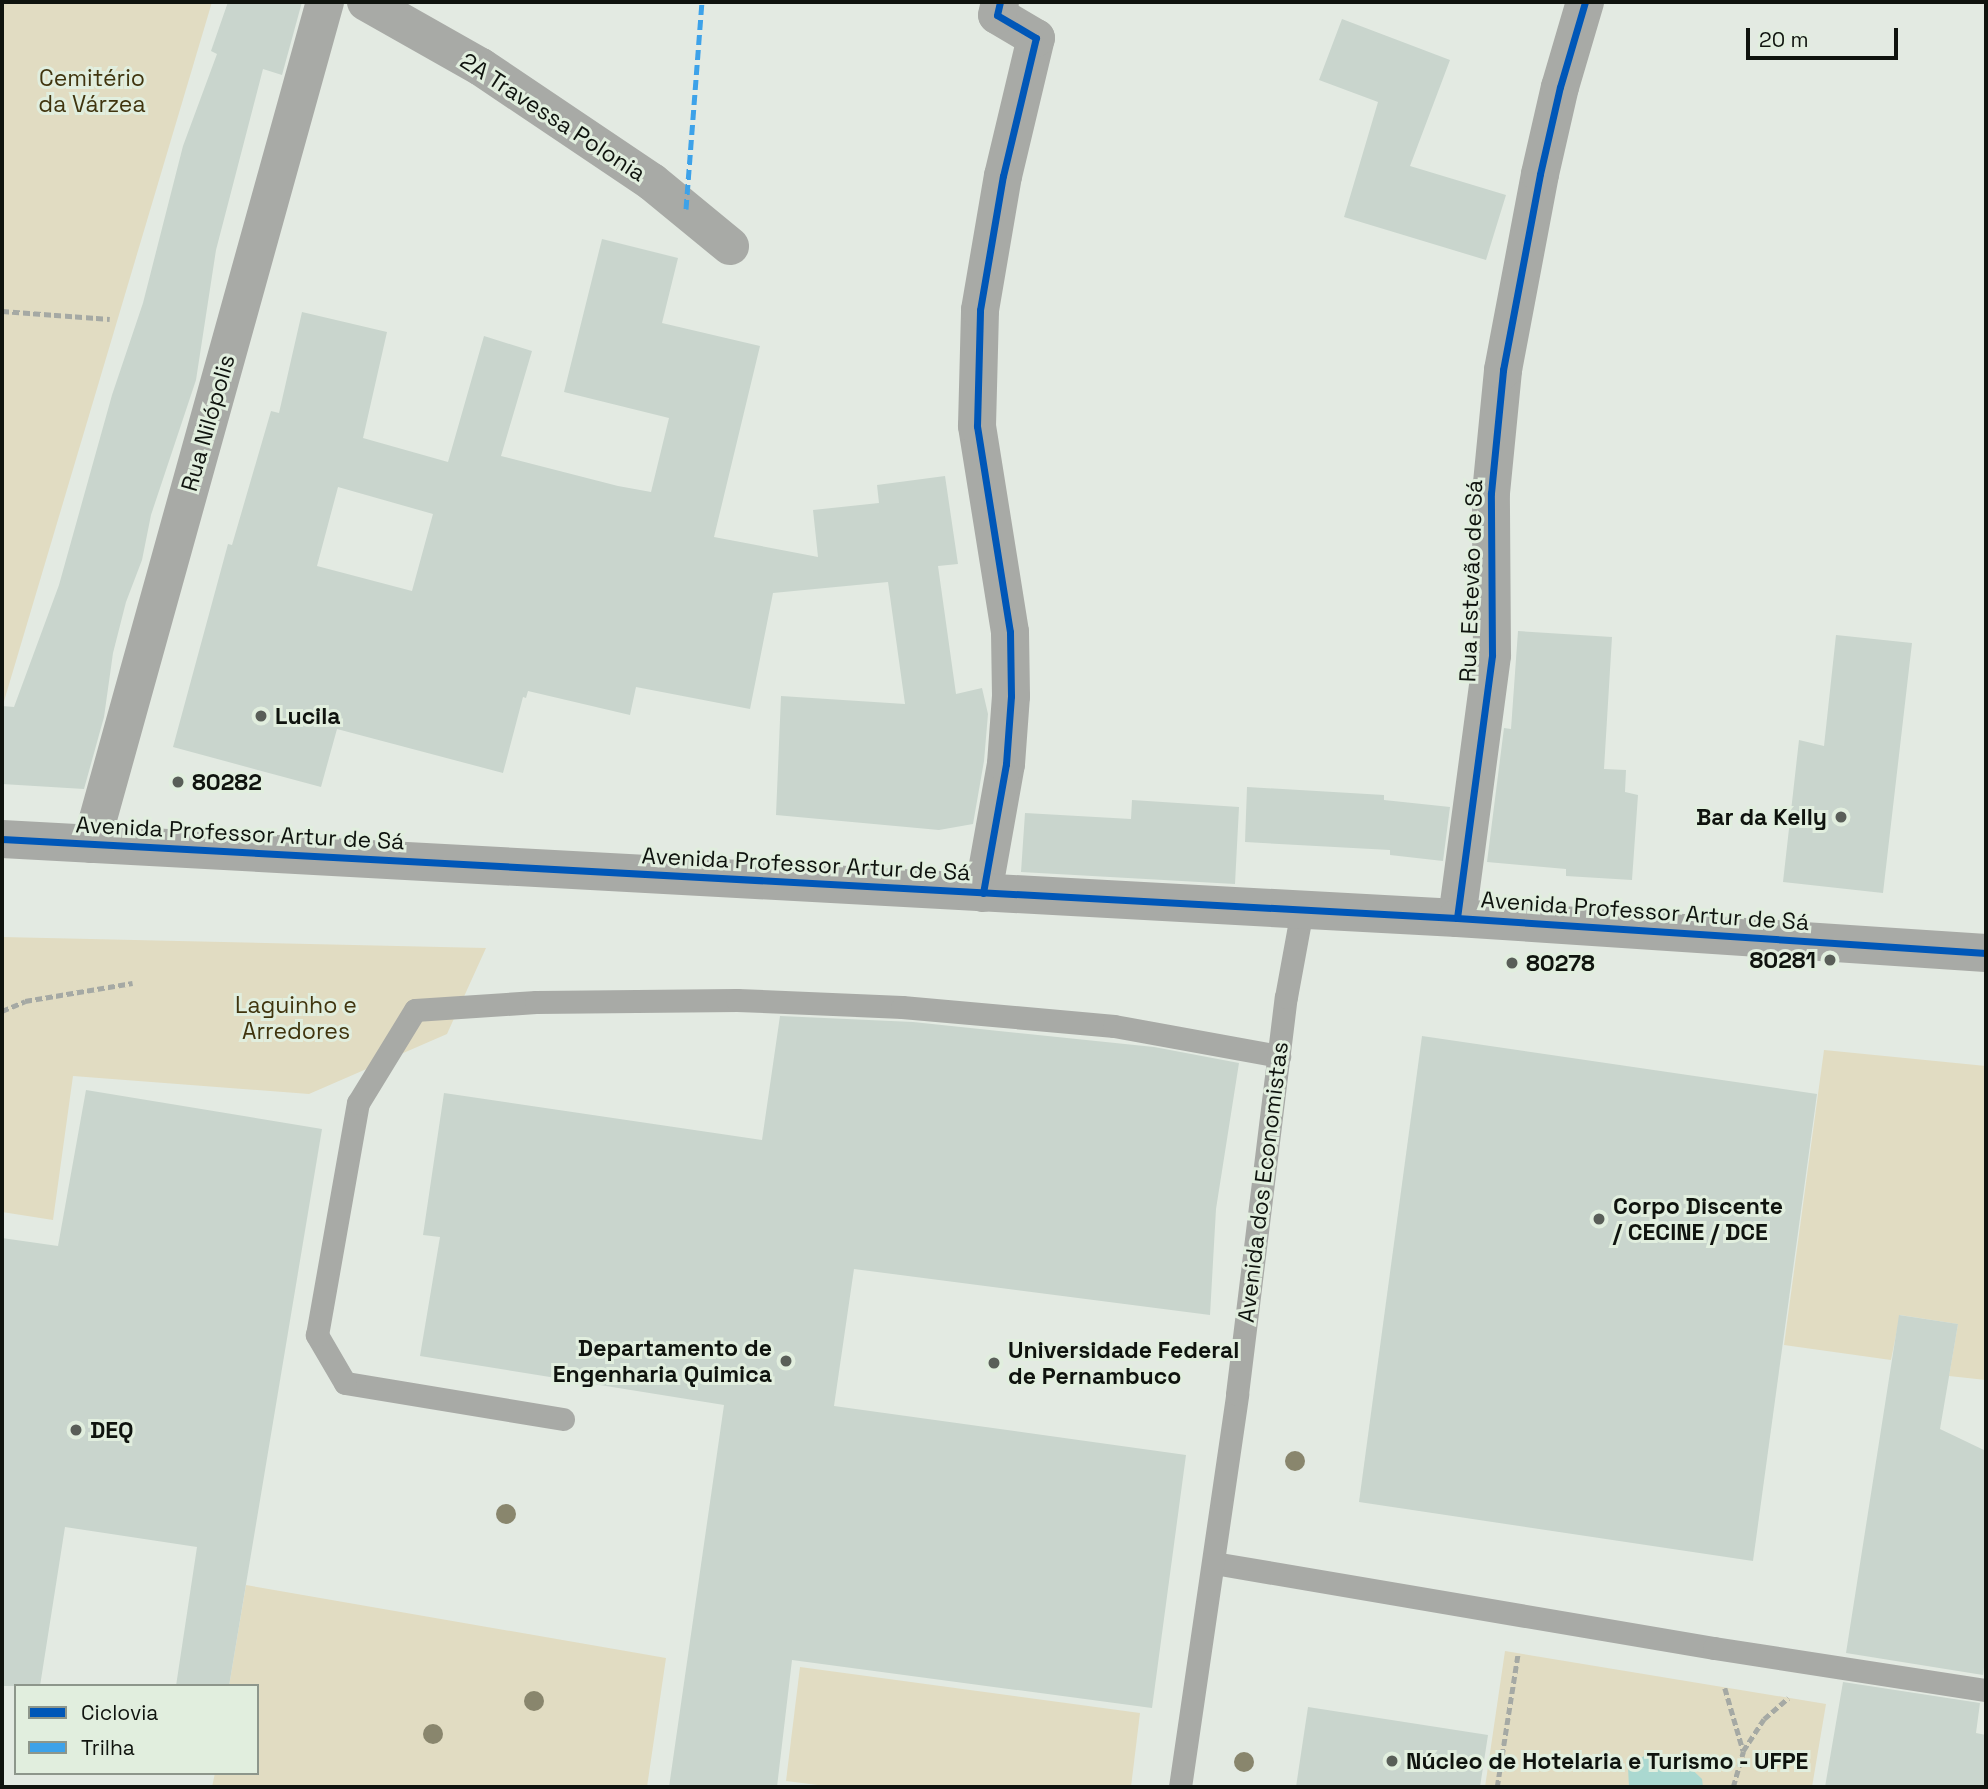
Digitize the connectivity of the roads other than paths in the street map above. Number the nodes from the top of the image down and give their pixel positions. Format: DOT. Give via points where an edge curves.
graph roads {
  1 [pos="326,2"];
  2 [pos="366,2"];
  3 [pos="1000,2"];
  4 [pos="1585,2"];
  5 [pos="730,246"];
  6 [pos="2,839"];
  7 [pos="91,844"];
  8 [pos="983,893"];
  9 [pos="1302,910"];
  10 [pos="1457,918"];
  11 [pos="1986,953"];
  12 [pos="1279,1056"];
  13 [pos="563,1419"];
  14 [pos="1214,1563"];
  15 [pos="1986,1690"];
  16 [pos="1180,1787"];
  1 -- 7 [label="street, Rua Nilópolis"];
  2 -- 5 [label="street, 2A Travessa Polonia" via="481,67 652,182"];
  3 -- 8 [label="street" via="997,15 1036,38 1003,176 981,310 977,426 1010,632 1011,696 1006,764"];
  4 -- 10 [label="street, Rua Estevão de Sá" via="1540,174 1503,369 1491,493 1492,655"];
  6 -- 7 [label="street, Avenida Professor Artur de Sá"];
  7 -- 8 [label="street, Avenida Professor Artur de Sá"];
  8 -- 9 [label="street, Avenida Professor Artur de Sá"];
  9 -- 10 [label="street, Avenida Professor Artur de Sá"];
  9 -- 12 [label="lane, Avenida dos Economistas"];
  10 -- 11 [label="street, Avenida Professor Artur de Sá"];
  12 -- 13 [label="lane" via="1114,1026 902,1007 737,1000 536,1002 415,1010 358,1103 317,1335 345,1383"];
  12 -- 14 [label="lane, Avenida dos Economistas"];
  14 -- 15 [label="lane"];
  14 -- 16 [label="lane, Avenida dos Economistas"];
}
